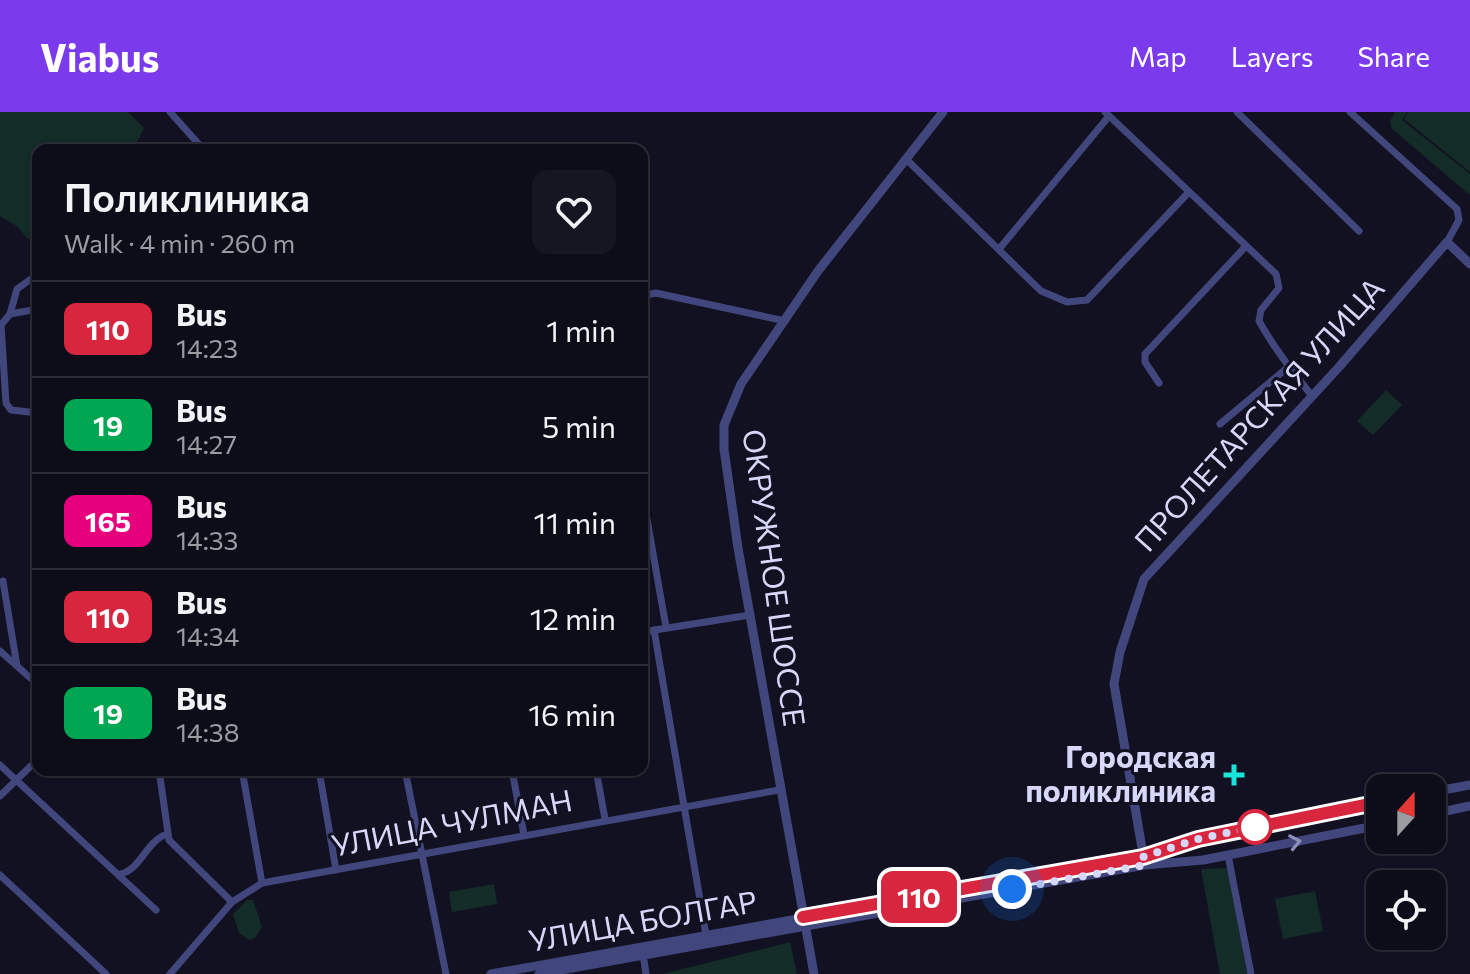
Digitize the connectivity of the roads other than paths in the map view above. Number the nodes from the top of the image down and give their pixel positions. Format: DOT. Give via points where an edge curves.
graph roads {
  1 [pos="170,112"];
  2 [pos="943,112"];
  3 [pos="1237,112"];
  4 [pos="1350,112"];
  5 [pos="1107,114"];
  6 [pos="199,144"];
  7 [pos="906,159"];
  8 [pos="1188,193"];
  9 [pos="1359,231"];
  10 [pos="1447,242"];
  11 [pos="1246,247"];
  12 [pos="1000,248"];
  13 [pos="1470,264"];
  14 [pos="32,278"];
  15 [pos="648,295"];
  16 [pos="32,310"];
  17 [pos="10,314"];
  18 [pos="785,321"];
  19 [pos="1287,368"];
  20 [pos="1159,383"];
  21 [pos="1312,396"];
  22 [pos="32,412"];
  23 [pos="1220,424"];
  24 [pos="648,525"];
  25 [pos="3,581"];
  26 [pos="750,615"];
  27 [pos="666,627"];
  28 [pos="654,630"];
  29 [pos="648,631"];
  30 [pos="0,651"];
  31 [pos="17,666"];
  32 [pos="32,680"];
  33 [pos="0,765"];
  34 [pos="32,765"];
  35 [pos="160,776"];
  36 [pos="243,776"];
  37 [pos="320,776"];
  38 [pos="406,776"];
  39 [pos="513,776"];
  40 [pos="597,776"];
  41 [pos="16,780"];
  42 [pos="1469,788"];
  43 [pos="779,790"];
  44 [pos="1446,790"];
  45 [pos="0,796"];
  46 [pos="1366,805"];
  47 [pos="683,806"];
  48 [pos="1470,806"];
  49 [pos="1446,811"];
  50 [pos="605,819"];
  51 [pos="1366,828"];
  52 [pos="167,834"];
  53 [pos="524,835"];
  54 [pos="1198,839"];
  55 [pos="422,853"];
  56 [pos="1228,855"];
  57 [pos="1203,860"];
  58 [pos="1144,861"];
  59 [pos="336,870"];
  60 [pos="121,874"];
  61 [pos="0,875"];
  62 [pos="262,883"];
  63 [pos="232,902"];
  64 [pos="156,910"];
  65 [pos="804,921"];
  66 [pos="706,935"];
  67 [pos="643,954"];
  68 [pos="106,974"];
  69 [pos="170,974"];
  70 [pos="446,974"];
  71 [pos="491,974"];
  72 [pos="539,974"];
  73 [pos="646,974"];
  74 [pos="814,974"];
  75 [pos="1251,974"];
  1 -- 6 [label="street"];
  2 -- 7 [label="street, ОКРУЖНОЕ ШОССЕ"];
  3 -- 9 [label="street"];
  4 -- 10 [label="street" via="1457,209 1459,220"];
  5 -- 8 [label="street"];
  5 -- 12 [label="street"];
  7 -- 12 [label="street"];
  7 -- 18 [label="street, ОКРУЖНОЕ ШОССЕ"];
  8 -- 11 [label="street"];
  8 -- 12 [label="street" via="1087,300 1050,297"];
  10 -- 13 [label="street"];
  10 -- 21 [label="street, ПРОЛЕТАРСКАЯ УЛИЦА"];
  11 -- 19 [label="street" via="1279,281 1259,318"];
  11 -- 20 [label="street" via="1145,354"];
  14 -- 17 [label="street" via="17,289"];
  15 -- 18 [label="street"];
  16 -- 17 [label="street"];
  17 -- 22 [label="street" via="1,325 5,398 11,410"];
  18 -- 26 [label="street, ОКРУЖНОЕ ШОССЕ" via="741,384 724,425"];
  19 -- 21 [label="street"];
  19 -- 23 [label="street"];
  21 -- 58 [label="street, ПРОЛЕТАРСКАЯ УЛИЦА" via="1156,564 1140,590 1114,684"];
  24 -- 27 [label="street"];
  25 -- 31 [label="street"];
  26 -- 27 [label="street"];
  26 -- 43 [label="street, ОКРУЖНОЕ ШОССЕ"];
  27 -- 28 [label="street"];
  28 -- 29 [label="street"];
  28 -- 47 [label="street"];
  30 -- 31 [label="street"];
  31 -- 32 [label="street"];
  33 -- 41 [label="street"];
  34 -- 41 [label="street"];
  35 -- 52 [label="street"];
  36 -- 62 [label="street"];
  37 -- 59 [label="street"];
  38 -- 55 [label="street"];
  39 -- 53 [label="street"];
  40 -- 50 [label="street"];
  41 -- 45 [label="street"];
  41 -- 60 [label="street"];
  42 -- 44 [label="street"];
  43 -- 47 [label="street, УЛИЦА ЧУЛМАН"];
  43 -- 65 [label="street, ОКРУЖНОЕ ШОССЕ"];
  46 -- 54 [label="street"];
  47 -- 50 [label="street, УЛИЦА ЧУЛМАН"];
  47 -- 66 [label="street"];
  48 -- 49 [label="street"];
  50 -- 53 [label="street, УЛИЦА ЧУЛМАН"];
  56 -- 51 [label="street, one-way"];
  52 -- 60 [label="street"];
  52 -- 63 [label="street"];
  53 -- 55 [label="street, УЛИЦА ЧУЛМАН"];
  54 -- 57 [label="street"];
  54 -- 58 [label="street"];
  55 -- 59 [label="street, УЛИЦА ЧУЛМАН"];
  55 -- 70 [label="street"];
  56 -- 57 [label="street"];
  56 -- 75 [label="street"];
  57 -- 58 [label="street"];
  58 -- 65 [label="street"];
  59 -- 62 [label="street, УЛИЦА ЧУЛМАН"];
  60 -- 64 [label="street"];
  61 -- 68 [label="street"];
  62 -- 63 [label="street, УЛИЦА ЧУЛМАН"];
  63 -- 69 [label="street, УЛИЦА ЧУЛМАН"];
  65 -- 66 [label="street, УЛИЦА БОЛГАР"];
  65 -- 67 [label="street, УЛИЦА БОЛГАР"];
  65 -- 74 [label="street, ОКРУЖНОЕ ШОССЕ"];
  66 -- 71 [label="street, УЛИЦА БОЛГАР"];
  67 -- 72 [label="street, УЛИЦА БОЛГАР"];
  67 -- 73 [label="street"];
}
